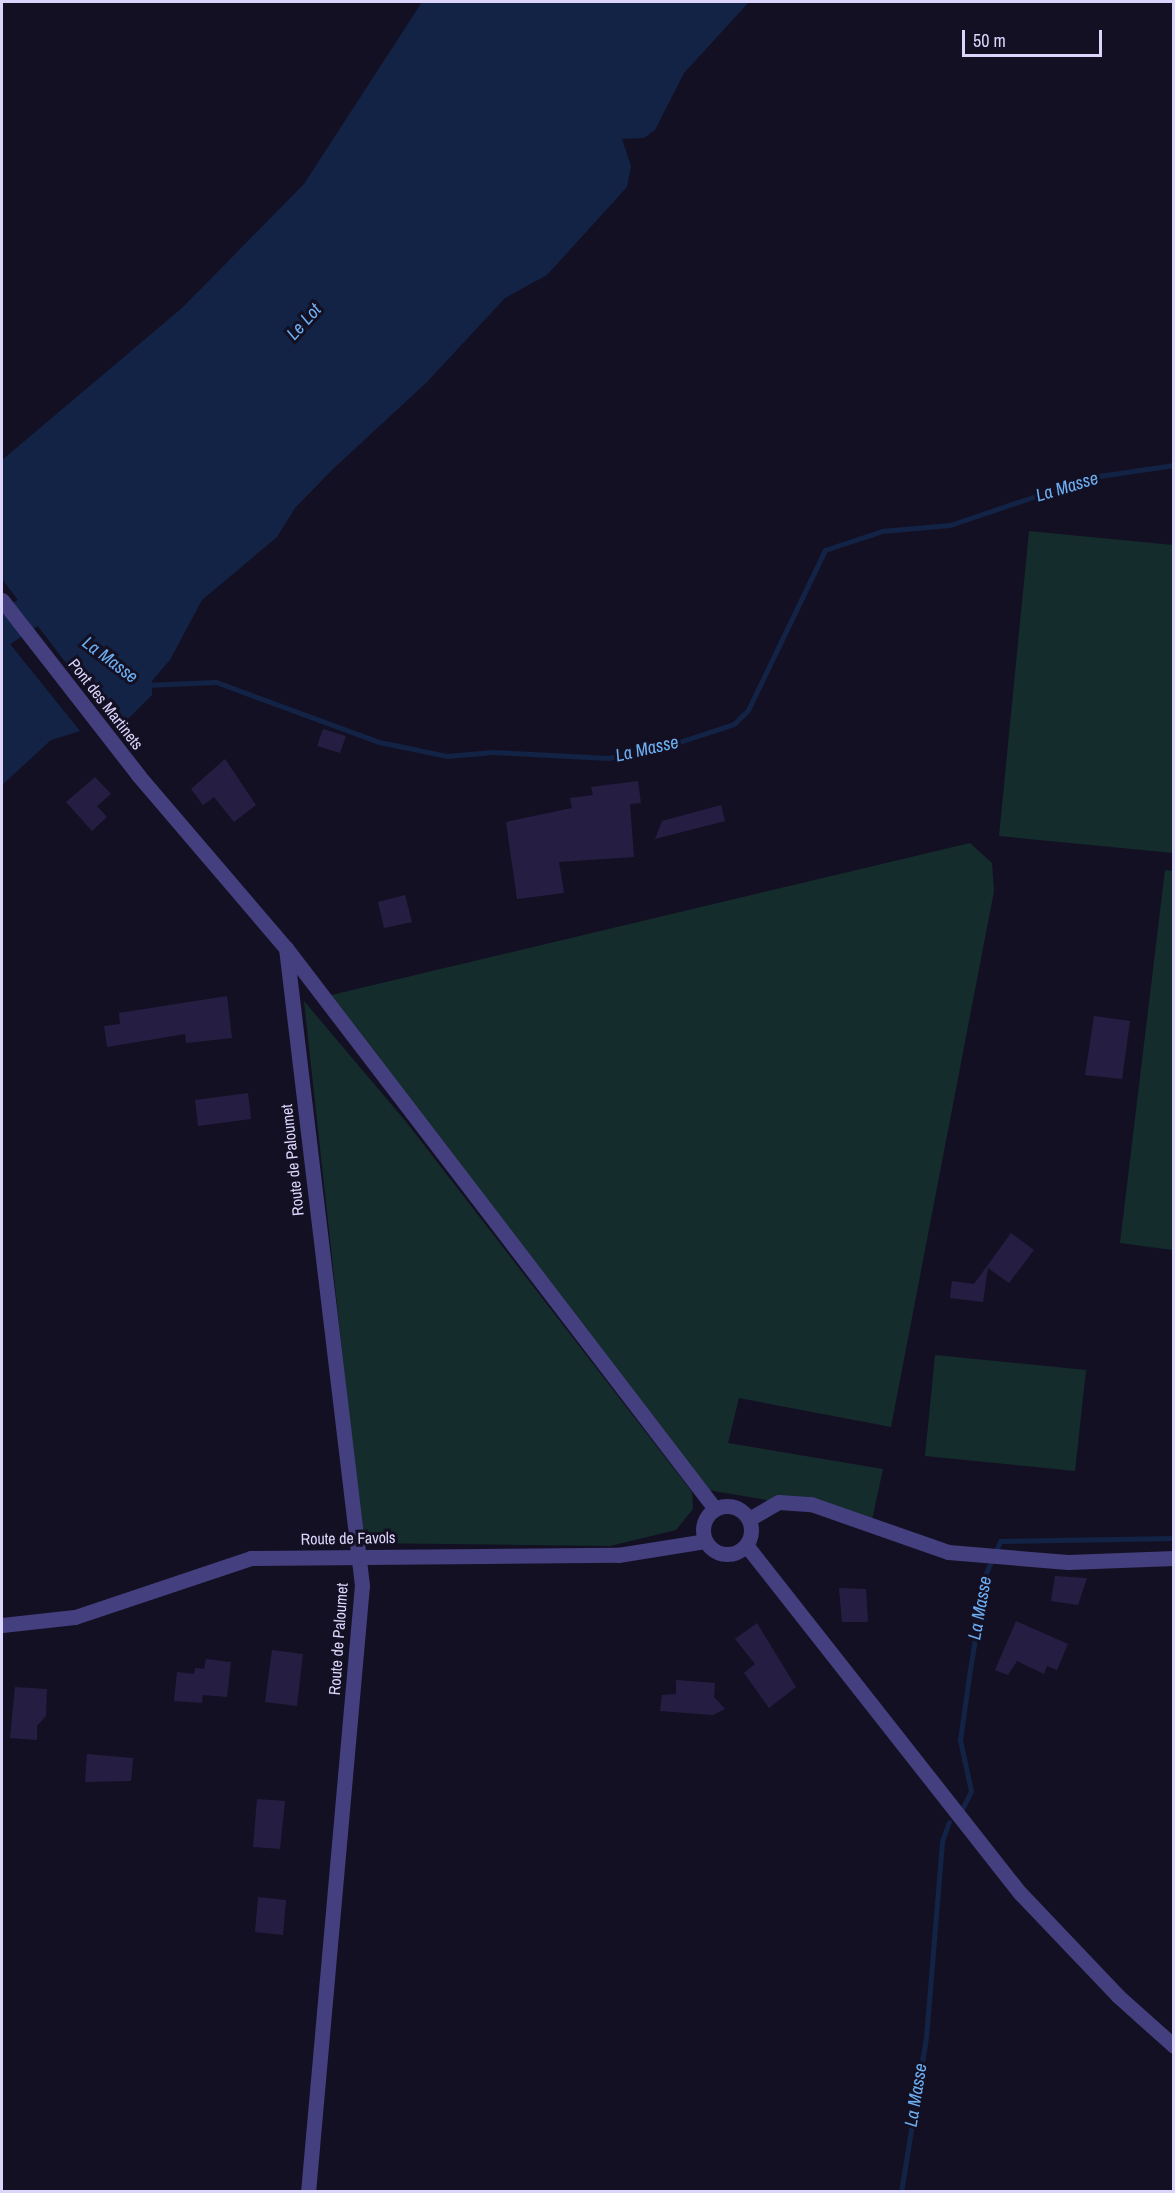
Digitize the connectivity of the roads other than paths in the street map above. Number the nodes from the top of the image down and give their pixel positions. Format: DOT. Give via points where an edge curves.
graph roads {
  1 [pos="2,600"];
  2 [pos="286,948"];
  3 [pos="715,1509"];
  4 [pos="748,1519"];
  5 [pos="705,1541"];
  6 [pos="746,1545"];
  7 [pos="355,1555"];
  8 [pos="1173,1558"];
  9 [pos="2,1625"];
  10 [pos="1173,2046"];
  11 [pos="308,2192"];
  1 -- 2 [label="street, Pont des Martinets" via="138,775"];
  2 -- 3 [label="street, Pont des Martinets"];
  2 -- 7 [label="street, Route de Paloumet"];
  3 -- 4 [label="street" via="738,1508"];
  3 -- 5 [label="street" via="705,1519"];
  4 -- 6 [label="street"];
  4 -- 8 [label="street" via="779,1502 811,1504 948,1552 1068,1562"];
  5 -- 6 [label="street" via="724,1554"];
  5 -- 7 [label="street, Route de Favols" via="618,1555"];
  6 -- 10 [label="street" via="1021,1894 1118,1996"];
  7 -- 9 [label="street, Route de Favols" via="251,1558 75,1617"];
  7 -- 11 [label="street, Route de Paloumet" via="362,1585"];
}
